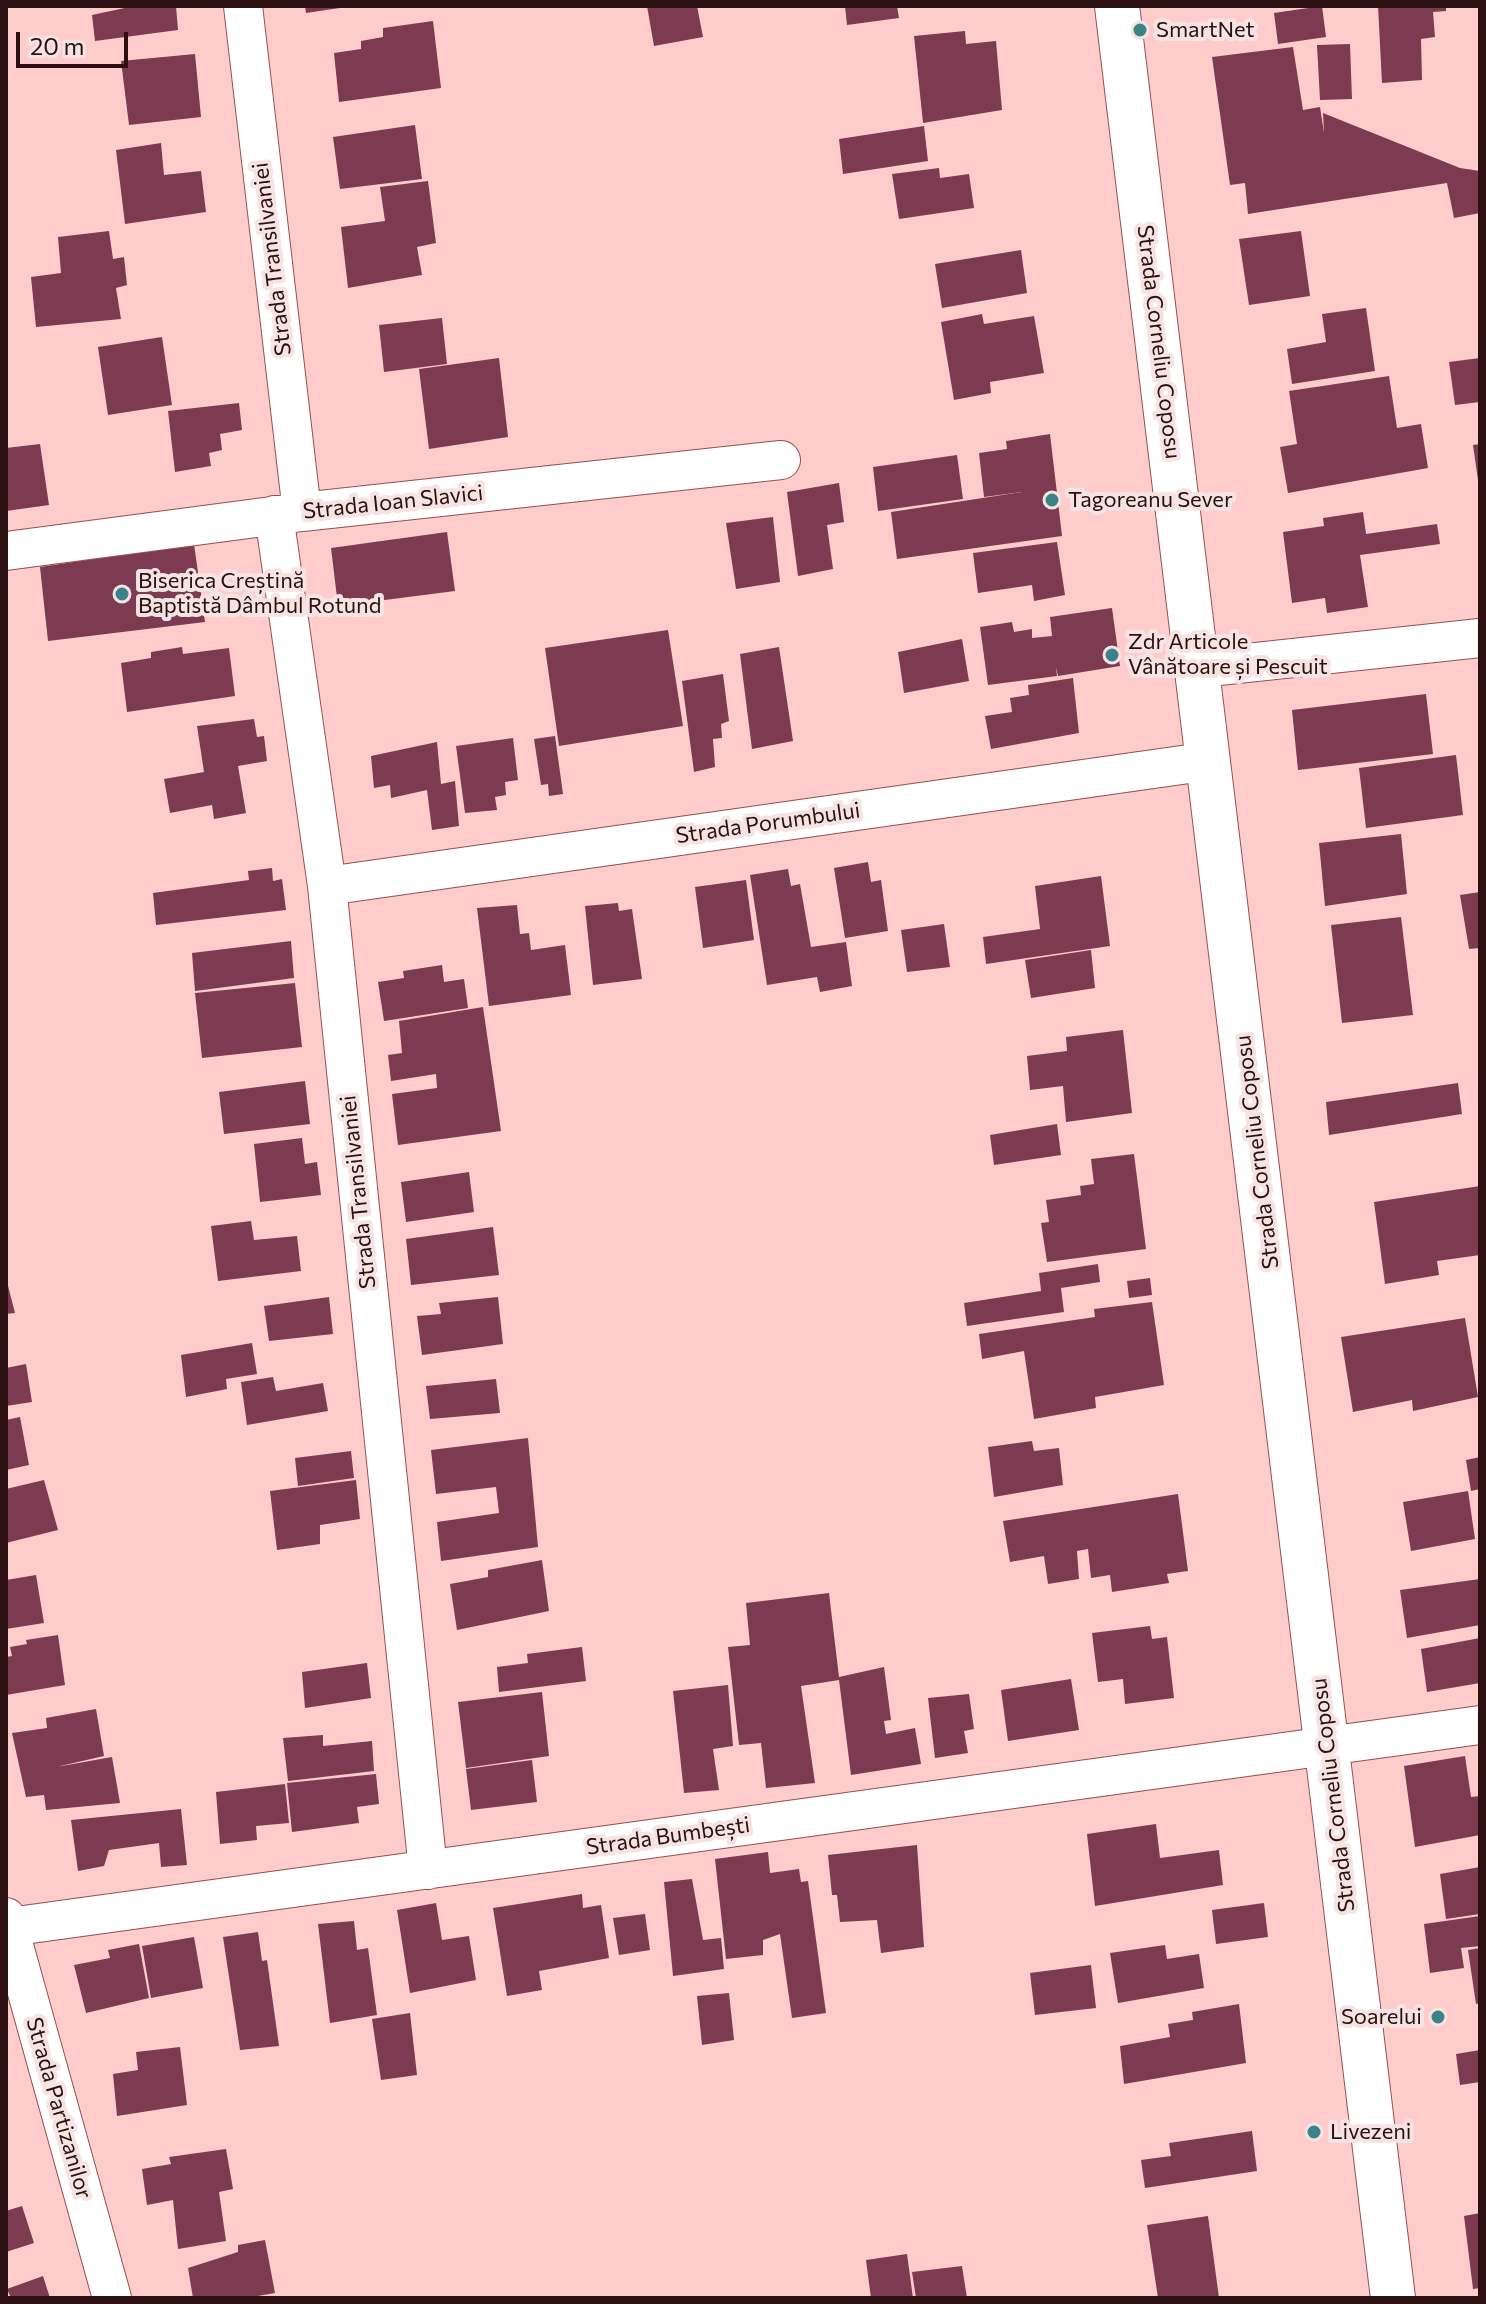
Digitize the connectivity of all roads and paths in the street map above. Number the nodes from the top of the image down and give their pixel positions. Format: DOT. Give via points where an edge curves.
graph roads {
  1 [pos="243,6"];
  2 [pos="1117,6"];
  3 [pos="781,460"];
  4 [pos="288,514"];
  5 [pos="6,551"];
  6 [pos="1480,638"];
  7 [pos="1200,668"];
  8 [pos="1210,761"];
  9 [pos="327,886"];
  10 [pos="1480,1725"];
  11 [pos="1327,1744"];
  12 [pos="428,1870"];
  13 [pos="7,1922"];
  14 [pos="21,2032"];
  15 [pos="112,2298"];
  16 [pos="1393,2298"];
  1 -- 4 [label="street, Strada Transilvaniei"];
  2 -- 7 [label="main road, Strada Corneliu Coposu"];
  3 -- 4 [label="street, Strada Ioan Slavici"];
  4 -- 5 [label="street, Strada Ioan Slavici"];
  4 -- 9 [label="street, Strada Transilvaniei"];
  6 -- 7 [label="street"];
  7 -- 8 [label="main road, Strada Corneliu Coposu"];
  8 -- 9 [label="street, Strada Porumbului"];
  8 -- 11 [label="main road, Strada Corneliu Coposu"];
  9 -- 12 [label="street, Strada Transilvaniei"];
  10 -- 11 [label="street, Strada Bumbești"];
  11 -- 12 [label="street, Strada Bumbești"];
  11 -- 16 [label="main road, Strada Corneliu Coposu"];
  12 -- 13 [label="street, Strada Bumbești"];
  13 -- 14 [label="street, Strada Partizanilor"];
  14 -- 15 [label="street, Strada Partizanilor"];
}
